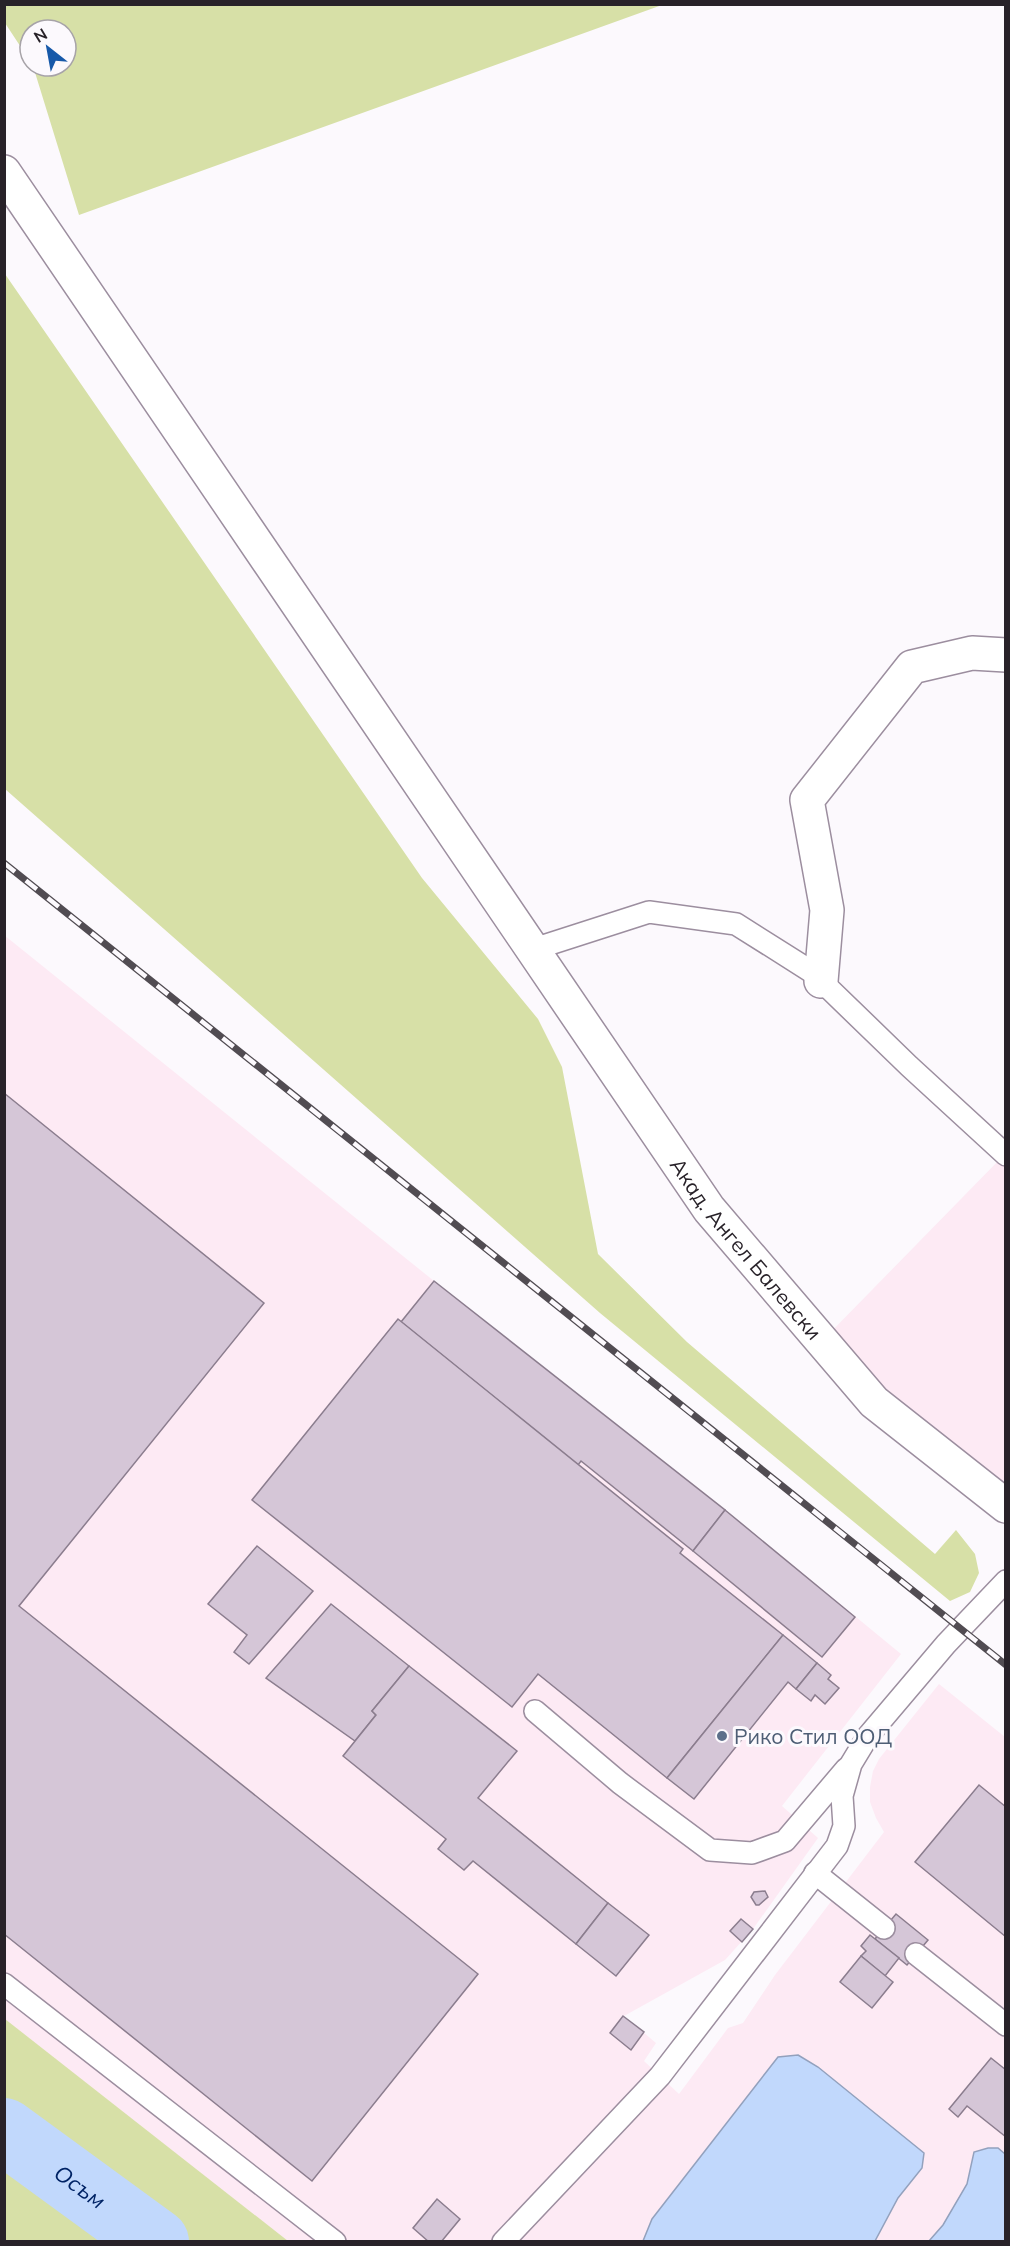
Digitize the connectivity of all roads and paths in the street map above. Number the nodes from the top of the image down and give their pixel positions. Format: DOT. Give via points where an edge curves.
graph roads {
  1 [pos="4,172"];
  2 [pos="1005,656"];
  3 [pos="534,949"];
  4 [pos="821,981"];
  5 [pos="1005,1155"];
  6 [pos="1005,1506"];
  7 [pos="1005,1581"];
  8 [pos="535,1711"];
  9 [pos="851,1764"];
  10 [pos="815,1873"];
  11 [pos="884,1928"];
  12 [pos="916,1954"];
  13 [pos="4,1984"];
  14 [pos="1005,2025"];
  15 [pos="335,2241"];
  16 [pos="503,2241"];
  1 -- 3 [label="street, Акад. Ангел Балевски"];
  2 -- 4 [label="street" via="972,653 912,667 807,800 827,909"];
  3 -- 4 [label="lane" via="649,912 735,924"];
  3 -- 6 [label="street, Акад. Ангел Балевски" via="709,1209 874,1402"];
  4 -- 5 [label="lane"];
  7 -- 9 [label="lane" via="896,1700"];
  8 -- 9 [label="lane" via="620,1783 710,1850 752,1853 785,1841"];
  9 -- 10 [label="lane" via="842,1796 844,1826 837,1846"];
  10 -- 11 [label="lane"];
  10 -- 16 [label="lane" via="660,2076"];
  12 -- 14 [label="lane"];
  13 -- 15 [label="lane"];
}
